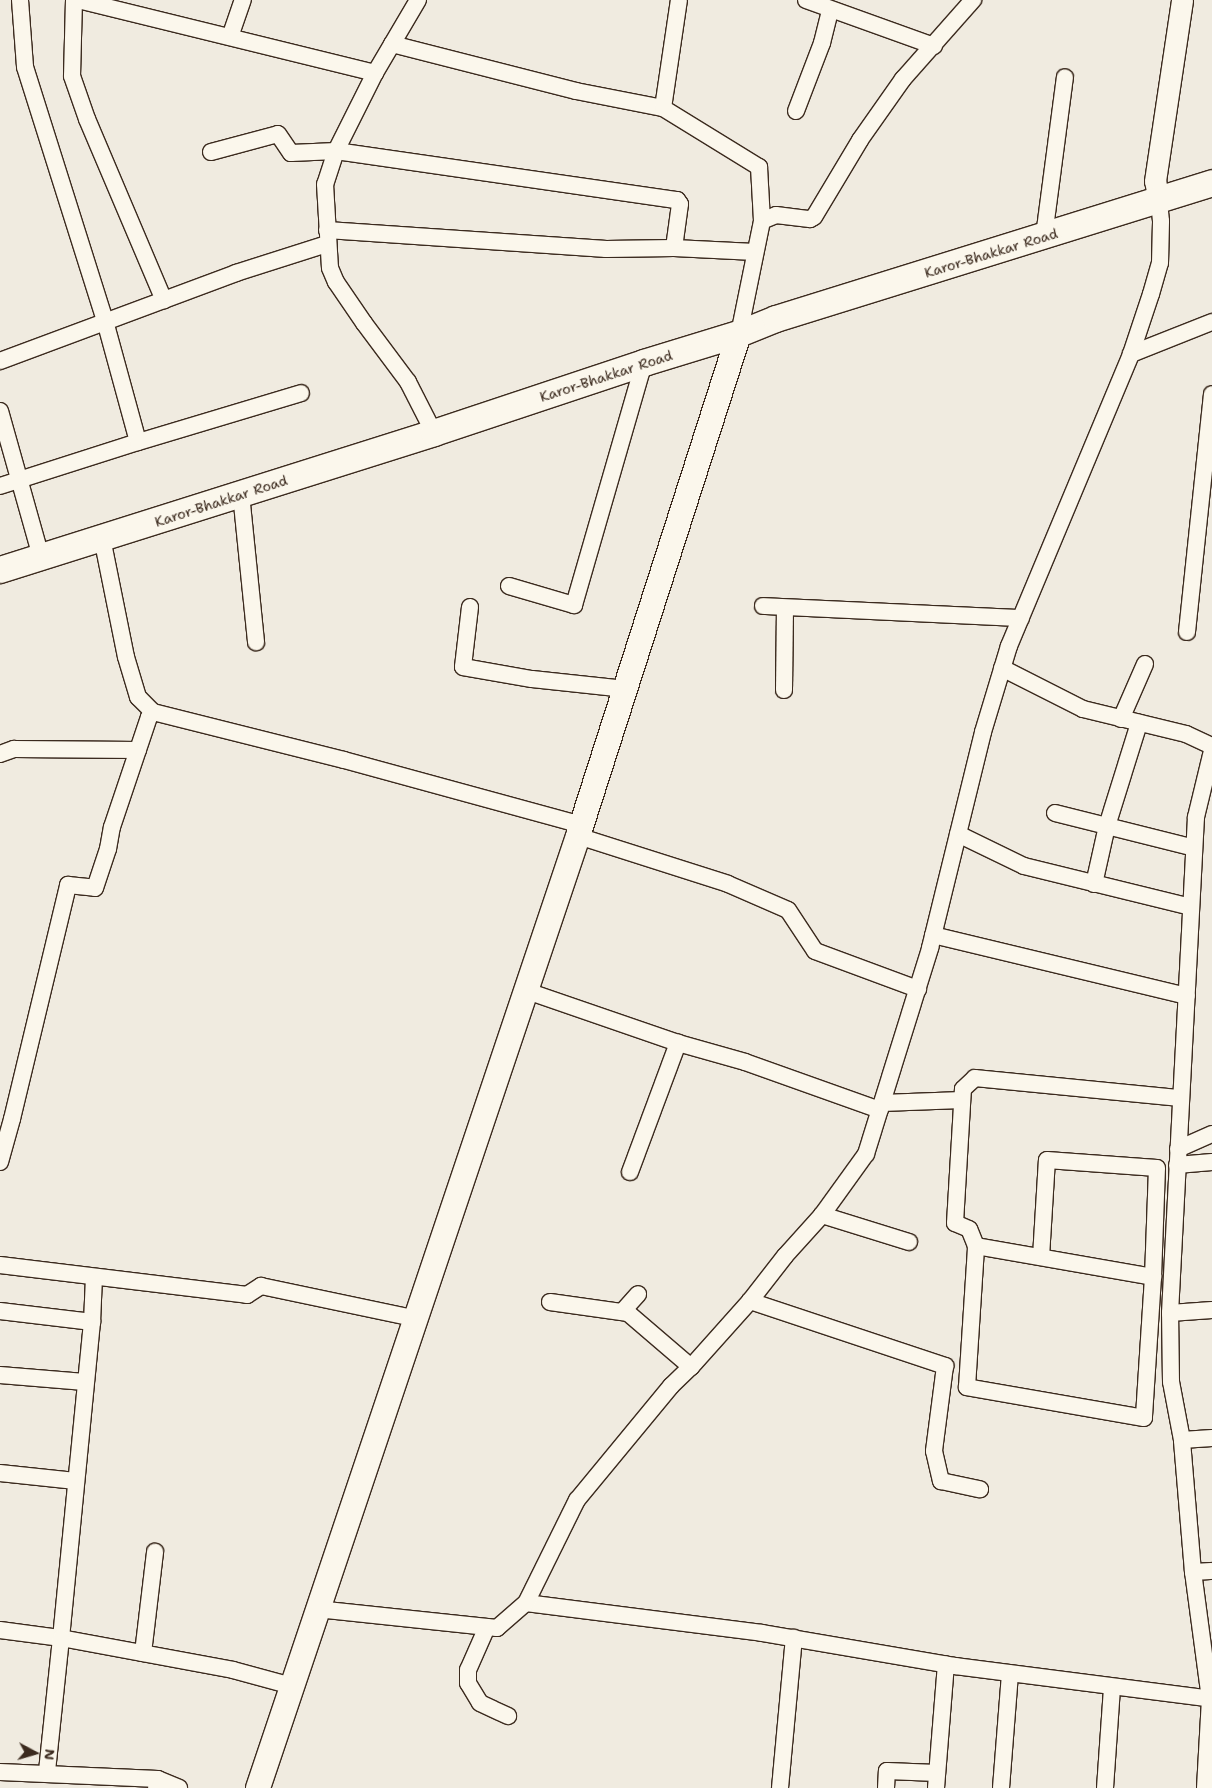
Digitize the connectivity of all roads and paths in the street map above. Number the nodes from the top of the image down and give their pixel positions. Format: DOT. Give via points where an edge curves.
graph roads {
  1 [pos="20,0"];
  2 [pos="74,0"];
  3 [pos="78,0"];
  4 [pos="243,0"];
  5 [pos="418,0"];
  6 [pos="679,0"];
  7 [pos="806,0"];
  8 [pos="972,0"];
  9 [pos="1182,0"];
  10 [pos="830,10"];
  11 [pos="230,36"];
  12 [pos="392,44"];
  13 [pos="934,46"];
  14 [pos="375,73"];
  15 [pos="1065,77"];
  16 [pos="663,108"];
  17 [pos="796,112"];
  18 [pos="336,151"];
  19 [pos="211,152"];
  20 [pos="1212,184"];
  21 [pos="1159,201"];
  22 [pos="762,221"];
  23 [pos="1044,236"];
  24 [pos="327,237"];
  25 [pos="674,248"];
  26 [pos="755,252"];
  27 [pos="164,300"];
  28 [pos="105,321"];
  29 [pos="1212,322"];
  30 [pos="740,334"];
  31 [pos="1131,354"];
  32 [pos="0,361"];
  33 [pos="644,363"];
  34 [pos="301,394"];
  35 [pos="1212,394"];
  36 [pos="0,411"];
  37 [pos="434,433"];
  38 [pos="138,442"];
  39 [pos="19,481"];
  40 [pos="0,486"];
  41 [pos="241,494"];
  42 [pos="102,538"];
  43 [pos="41,558"];
  44 [pos="0,570"];
  45 [pos="509,586"];
  46 [pos="764,606"];
  47 [pos="470,607"];
  48 [pos="785,608"];
  49 [pos="1021,618"];
  50 [pos="1187,632"];
  51 [pos="256,642"];
  52 [pos="1145,664"];
  53 [pos="1002,668"];
  54 [pos="626,689"];
  55 [pos="784,690"];
  56 [pos="153,712"];
  57 [pos="1121,719"];
  58 [pos="1139,723"];
  59 [pos="1212,746"];
  60 [pos="138,750"];
  61 [pos="1212,751"];
  62 [pos="0,754"];
  63 [pos="1055,813"];
  64 [pos="1107,826"];
  65 [pos="580,831"];
  66 [pos="958,834"];
  67 [pos="1194,848"];
  68 [pos="1094,884"];
  69 [pos="1192,907"];
  70 [pos="934,935"];
  71 [pos="918,989"];
  72 [pos="526,991"];
  73 [pos="1188,996"];
  74 [pos="678,1043"];
  75 [pos="1180,1098"];
  76 [pos="962,1100"];
  77 [pos="881,1106"];
  78 [pos="1212,1134"];
  79 [pos="1177,1157"];
  80 [pos="0,1162"];
  81 [pos="1212,1162"];
  82 [pos="630,1172"];
  83 [pos="822,1215"];
  84 [pos="909,1242"];
  85 [pos="976,1246"];
  86 [pos="1041,1257"];
  87 [pos="0,1265"];
  88 [pos="94,1277"];
  89 [pos="1153,1277"];
  90 [pos="638,1294"];
  91 [pos="750,1301"];
  92 [pos="550,1302"];
  93 [pos="1212,1310"];
  94 [pos="0,1311"];
  95 [pos="622,1312"];
  96 [pos="1170,1312"];
  97 [pos="417,1318"];
  98 [pos="92,1322"];
  99 [pos="691,1368"];
  100 [pos="0,1375"];
  101 [pos="85,1382"];
  102 [pos="1212,1438"];
  103 [pos="1182,1440"];
  104 [pos="0,1473"];
  105 [pos="76,1481"];
  106 [pos="980,1489"];
  107 [pos="155,1552"];
  108 [pos="1212,1570"];
  109 [pos="1193,1572"];
  110 [pos="526,1603"];
  111 [pos="317,1610"];
  112 [pos="487,1627"];
  113 [pos="0,1630"];
  114 [pos="61,1638"];
  115 [pos="794,1638"];
  116 [pos="143,1653"];
  117 [pos="946,1664"];
  118 [pos="1010,1673"];
  119 [pos="292,1686"];
  120 [pos="1112,1687"];
  121 [pos="1211,1699"];
  122 [pos="508,1716"];
  123 [pos="0,1772"];
  124 [pos="47,1772"];
  125 [pos="937,1781"];
  126 [pos="157,1784"];
  127 [pos="179,1788"];
  128 [pos="258,1788"];
  129 [pos="780,1788"];
  130 [pos="886,1788"];
  131 [pos="1001,1788"];
  132 [pos="1105,1788"];
  133 [pos="1205,1788"];
  1 -- 28 [label="street" via="25,67"];
  2 -- 27 [label="street" via="72,76"];
  3 -- 11 [label="street"];
  4 -- 11 [label="street"];
  5 -- 12 [label="street"];
  6 -- 16 [label="street"];
  7 -- 10 [label="street"];
  8 -- 13 [label="street"];
  9 -- 21 [label="street" via="1155,181"];
  10 -- 13 [label="street"];
  10 -- 17 [label="street" via="822,43"];
  11 -- 14 [label="street"];
  12 -- 14 [label="street"];
  12 -- 16 [label="street" via="576,91"];
  13 -- 22 [label="street" via="903,79 860,140 814,217 776,215"];
  14 -- 18 [label="street"];
  15 -- 23 [label="street"];
  16 -- 22 [label="street" via="759,167"];
  18 -- 19 [label="street" via="291,153 278,134"];
  18 -- 24 [label="street" via="325,184"];
  18 -- 25 [label="street" via="677,200 680,204"];
  20 -- 21 [label="main road, Karor-Bhakkar Road"];
  21 -- 23 [label="main road, Karor-Bhakkar Road"];
  21 -- 31 [label="street" via="1160,263"];
  22 -- 26 [label="street"];
  23 -- 30 [label="main road, Karor-Bhakkar Road" via="776,319"];
  24 -- 25 [label="street"];
  24 -- 27 [label="street"];
  24 -- 37 [label="street" via="330,268 336,282 408,382"];
  25 -- 26 [label="street"];
  26 -- 30 [label="street"];
  27 -- 28 [label="street"];
  28 -- 32 [label="street"];
  28 -- 38 [label="street"];
  29 -- 31 [label="street"];
  30 -- 33 [label="main road, Karor-Bhakkar Road"];
  30 -- 54 [label="main road"];
  31 -- 49 [label="street"];
  33 -- 37 [label="main road, Karor-Bhakkar Road"];
  33 -- 45 [label="street" via="574,605"];
  34 -- 38 [label="street"];
  35 -- 50 [label="street"];
  36 -- 39 [label="street"];
  37 -- 41 [label="main road, Karor-Bhakkar Road"];
  38 -- 39 [label="street"];
  39 -- 40 [label="street"];
  39 -- 43 [label="street"];
  41 -- 42 [label="main road, Karor-Bhakkar Road"];
  41 -- 51 [label="street"];
  42 -- 43 [label="main road, Karor-Bhakkar Road"];
  42 -- 56 [label="street" via="126,657 138,697"];
  43 -- 44 [label="main road, Karor-Bhakkar Road"];
  46 -- 48 [label="street"];
  47 -- 54 [label="street" via="463,667 532,679"];
  48 -- 49 [label="street"];
  48 -- 55 [label="street"];
  49 -- 53 [label="street"];
  52 -- 57 [label="street"];
  53 -- 57 [label="street" via="1083,709"];
  53 -- 66 [label="street"];
  54 -- 65 [label="main road"];
  56 -- 60 [label="street"];
  56 -- 65 [label="street" via="317,752"];
  57 -- 58 [label="street"];
  58 -- 59 [label="street" via="1186,734"];
  58 -- 64 [label="street"];
  60 -- 62 [label="street" via="14,749"];
  60 -- 80 [label="street" via="95,888 68,885"];
  61 -- 67 [label="street" via="1196,817"];
  63 -- 64 [label="street"];
  64 -- 67 [label="street"];
  64 -- 68 [label="street"];
  65 -- 71 [label="street" via="728,884 788,910 815,951"];
  65 -- 72 [label="main road"];
  66 -- 68 [label="street" via="1024,866"];
  66 -- 70 [label="street"];
  67 -- 69 [label="street"];
  68 -- 69 [label="street"];
  69 -- 73 [label="street"];
  70 -- 71 [label="street"];
  70 -- 73 [label="street"];
  71 -- 77 [label="street"];
  72 -- 74 [label="street"];
  72 -- 97 [label="main road"];
  73 -- 75 [label="street"];
  74 -- 77 [label="street"];
  74 -- 82 [label="street"];
  75 -- 76 [label="street" via="975,1078 963,1088"];
  75 -- 79 [label="street"];
  76 -- 77 [label="street"];
  76 -- 85 [label="street" via="955,1223 969,1228"];
  77 -- 83 [label="street" via="866,1154"];
  78 -- 79 [label="street"];
  79 -- 81 [label="street"];
  79 -- 96 [label="street"];
  83 -- 84 [label="street"];
  83 -- 91 [label="street"];
  85 -- 86 [label="street"];
  85 -- 89 [label="street" via="967,1387 1144,1418"];
  86 -- 89 [label="street"];
  86 -- 89 [label="street" via="1047,1160 1157,1168"];
  87 -- 88 [label="street"];
  88 -- 97 [label="street" via="247,1295 261,1286"];
  88 -- 98 [label="street"];
  90 -- 95 [label="street"];
  91 -- 99 [label="street"];
  91 -- 106 [label="street" via="944,1366 934,1450 941,1481"];
  92 -- 95 [label="street"];
  93 -- 96 [label="street"];
  94 -- 98 [label="street"];
  95 -- 99 [label="street" via="628,1313"];
  96 -- 103 [label="street" via="1171,1382"];
  97 -- 111 [label="main road"];
  98 -- 101 [label="street"];
  99 -- 110 [label="street" via="671,1386 577,1500"];
  100 -- 101 [label="street"];
  101 -- 105 [label="street"];
  102 -- 103 [label="street"];
  103 -- 109 [label="street"];
  104 -- 105 [label="street"];
  105 -- 114 [label="street"];
  107 -- 116 [label="street"];
  108 -- 109 [label="street"];
  109 -- 121 [label="street"];
  110 -- 112 [label="street" via="496,1628"];
  110 -- 115 [label="street"];
  111 -- 112 [label="street"];
  111 -- 119 [label="main road"];
  112 -- 122 [label="street" via="468,1670 468,1683 480,1703"];
  113 -- 114 [label="street"];
  114 -- 116 [label="street"];
  114 -- 124 [label="street"];
  115 -- 117 [label="street"];
  115 -- 129 [label="street"];
  116 -- 119 [label="street" via="233,1670"];
  117 -- 118 [label="street"];
  117 -- 125 [label="street"];
  118 -- 120 [label="street"];
  118 -- 131 [label="street"];
  119 -- 128 [label="main road"];
  120 -- 121 [label="street"];
  120 -- 132 [label="street"];
  121 -- 133 [label="street"];
  123 -- 124 [label="street" via="37,1775"];
  124 -- 126 [label="street"];
  125 -- 130 [label="street" via="888,1771"];
  126 -- 127 [label="street"];
}
